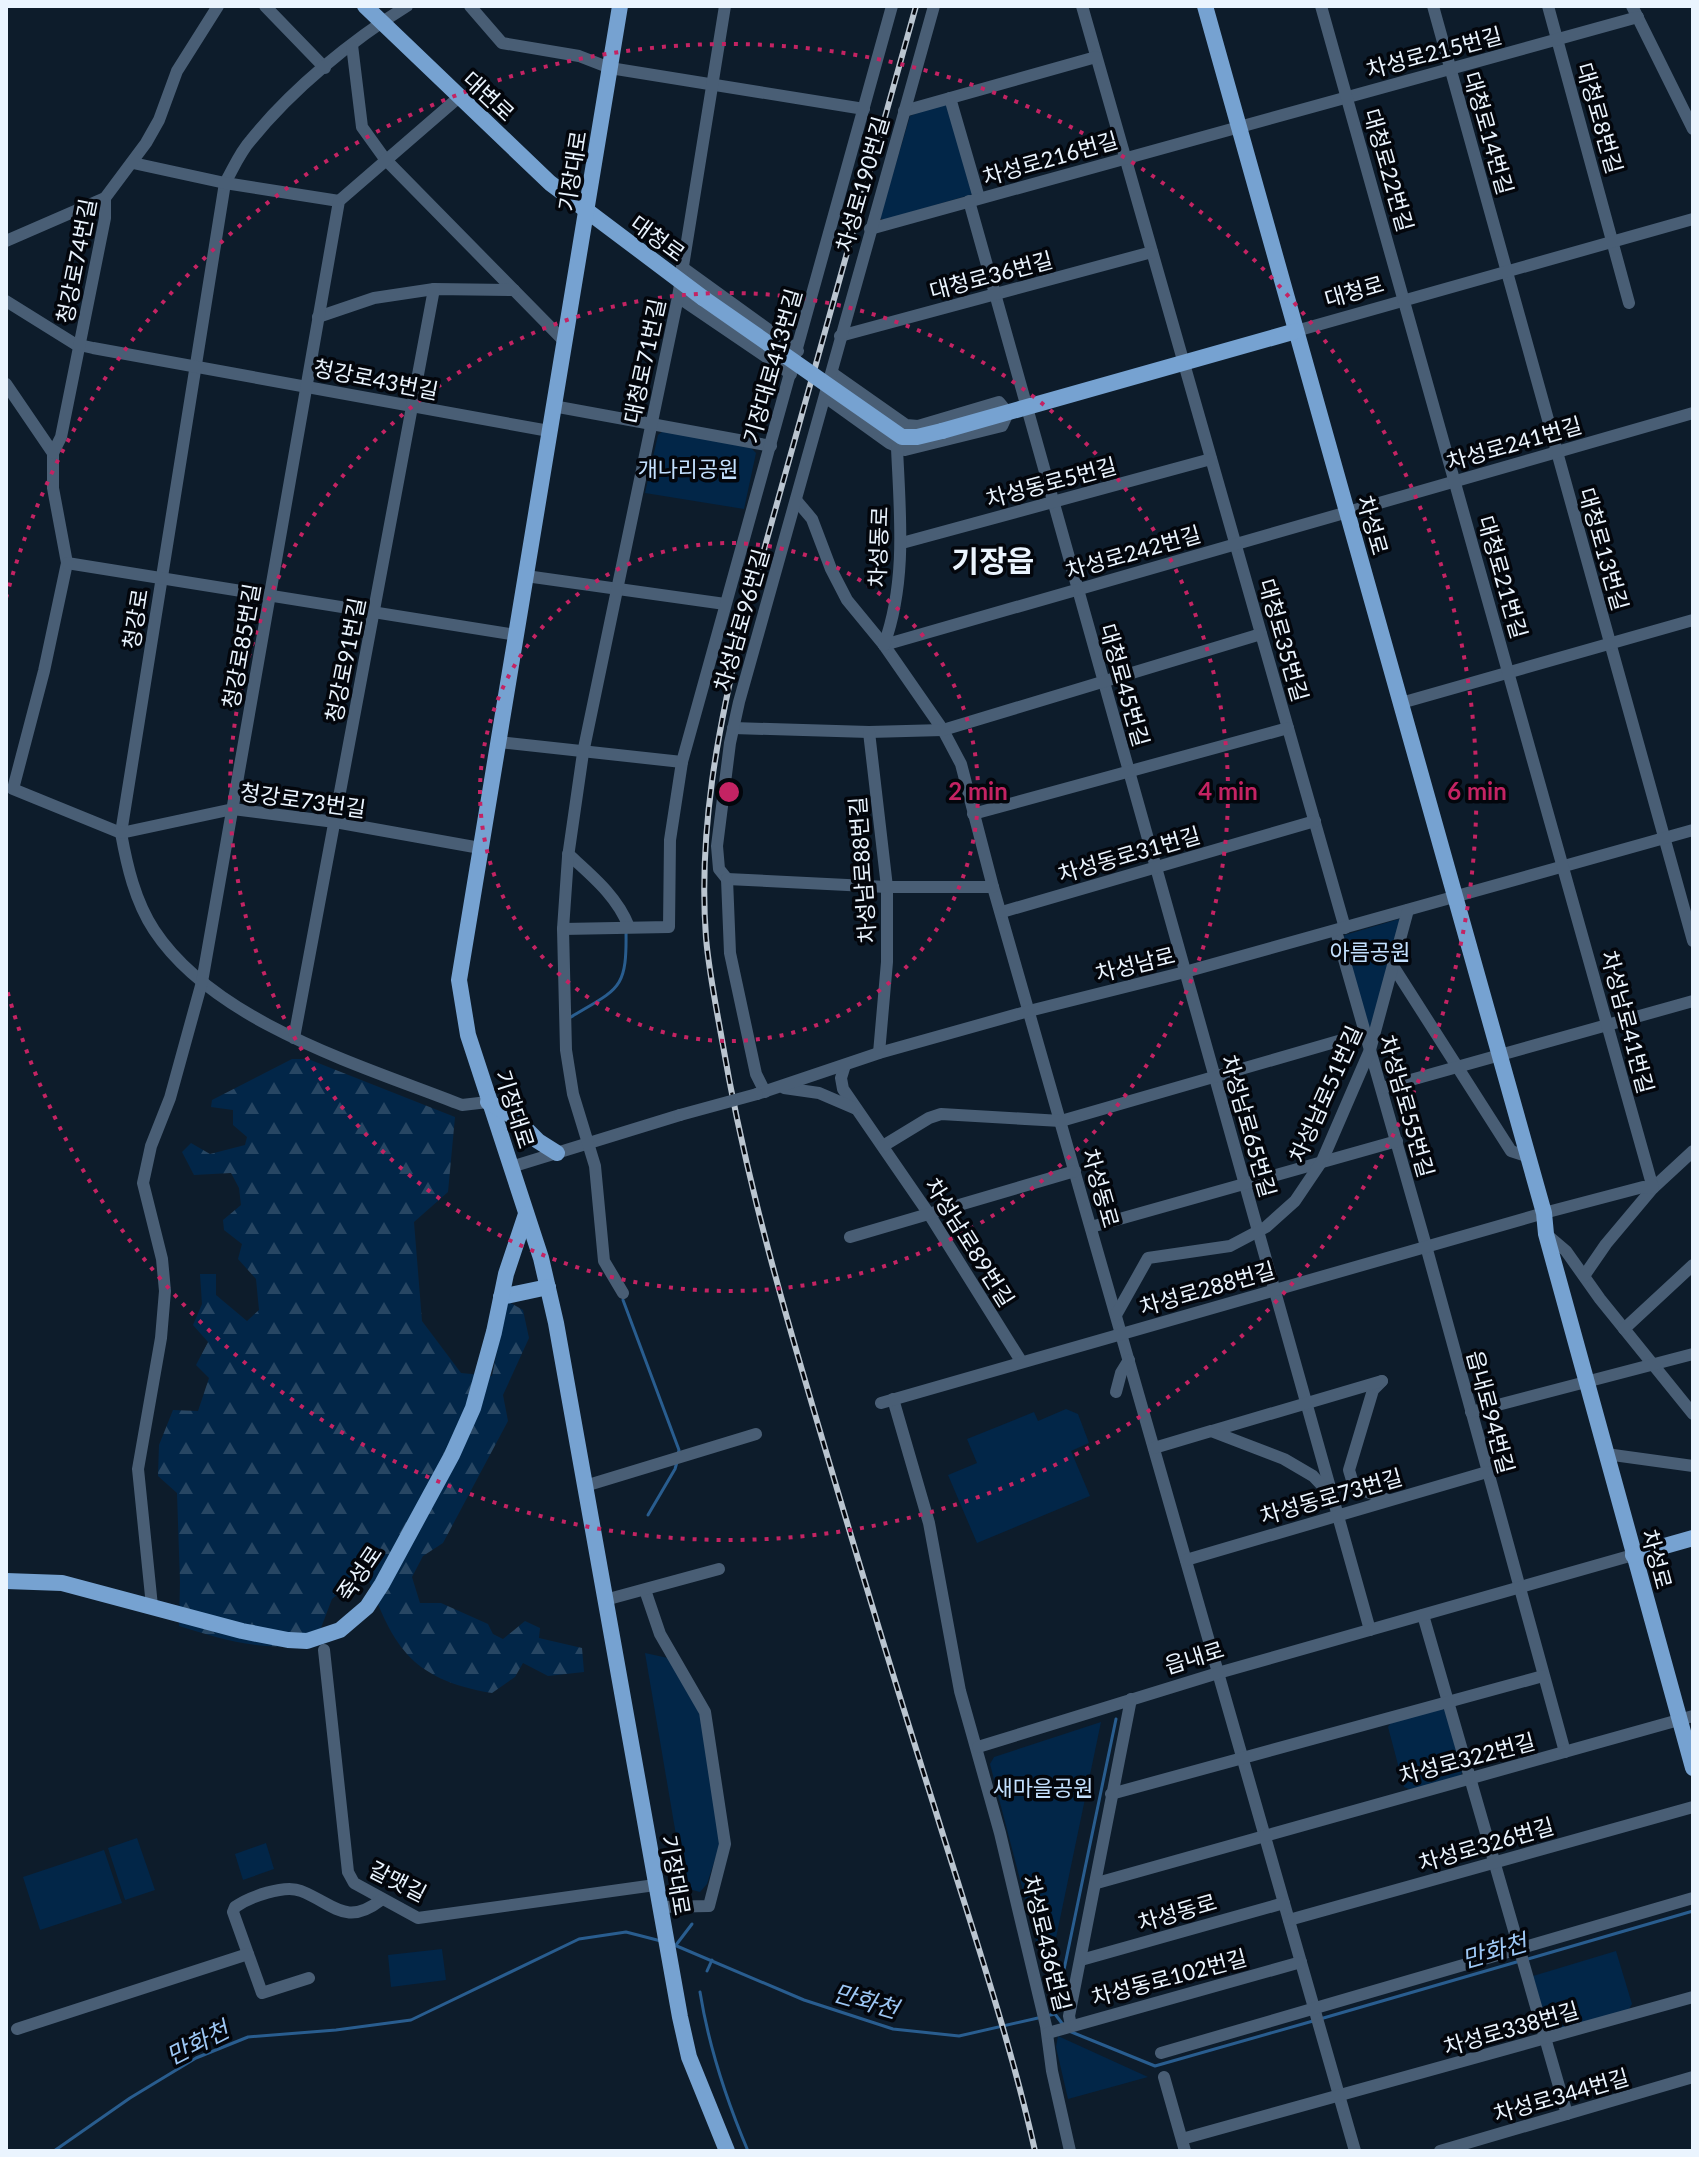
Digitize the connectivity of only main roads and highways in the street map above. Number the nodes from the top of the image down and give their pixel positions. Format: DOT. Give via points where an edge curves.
graph roads {
  1 [pos="365,6"];
  2 [pos="620,6"];
  3 [pos="1205,6"];
  4 [pos="587,213"];
  5 [pos="1296,331"];
  6 [pos="488,1102"];
  7 [pos="557,1153"];
  8 [pos="526,1214"];
  9 [pos="548,1287"];
  10 [pos="501,1297"];
  11 [pos="1693,1538"];
  12 [pos="1633,1555"];
  13 [pos="6,1581"];
  14 [pos="1686,1718"];
  15 [pos="1693,1768"];
  16 [pos="727,2151"];
  1 -- 4 [label="main road, 대변로"];
  2 -- 4 [label="main road, 기장대로"];
  3 -- 5 [label="main road, 차성로"];
  4 -- 5 [label="main road, 대청로, bridge" via="902,437 942,431"];
  4 -- 6 [label="main road, 기장대로" via="459,980"];
  5 -- 12 [label="main road, 차성로" via="1529,1157"];
  6 -- 7 [label="main road"];
  6 -- 8 [label="main road, 기장대로"];
  8 -- 9 [label="main road, 기장대로"];
  8 -- 10 [label="main road, 죽성로"];
  9 -- 10 [label="main road"];
  9 -- 16 [label="main road, 기장대로" via="669,1961 689,2057"];
  10 -- 13 [label="main road, 죽성로" via="473,1408 452,1455 382,1584 367,1607 340,1630 307,1641 288,1640 62,1583"];
  11 -- 12 [label="main road, 읍내로"];
  12 -- 14 [label="main road, 차성로"];
  14 -- 15 [label="main road, 차성로"];
}
